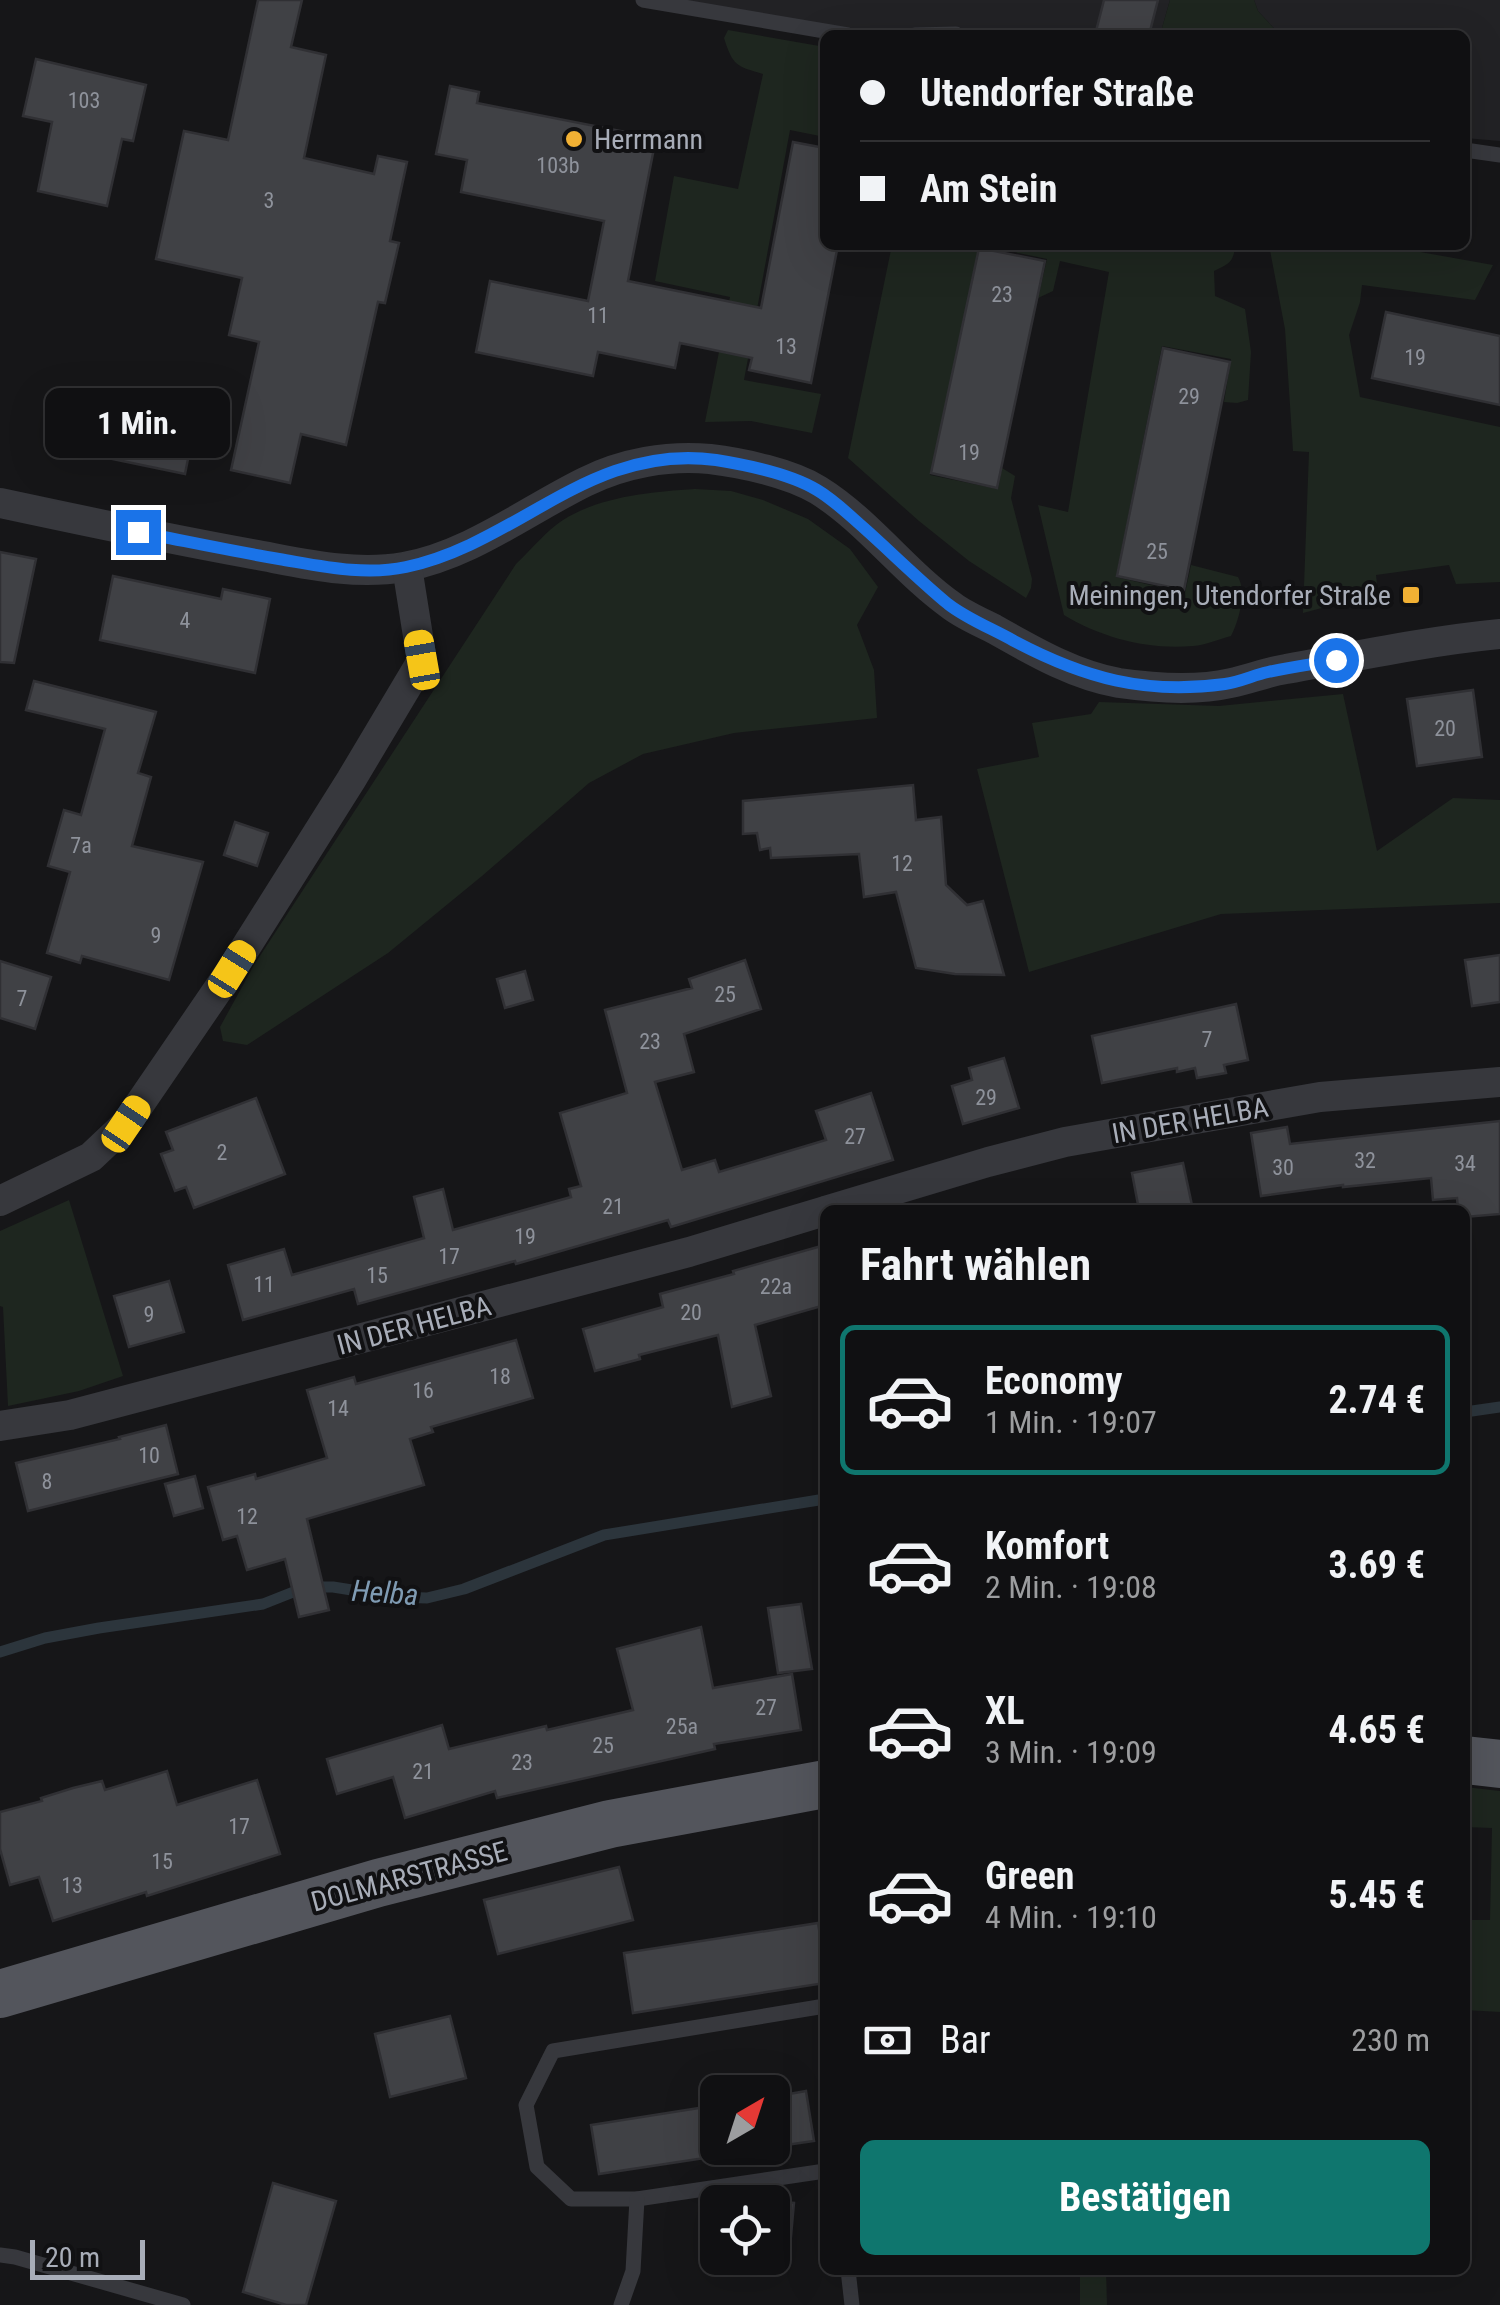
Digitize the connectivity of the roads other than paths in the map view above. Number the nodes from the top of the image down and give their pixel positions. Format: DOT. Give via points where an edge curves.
graph roads {
  1 [pos="643,0"];
  2 [pos="820,30"];
  3 [pos="1470,151"];
  4 [pos="1500,156"];
  5 [pos="0,503"];
  6 [pos="407,567"];
  7 [pos="1500,634"];
  8 [pos="1500,1082"];
  9 [pos="0,1201"];
  10 [pos="844,1205"];
  11 [pos="820,1212"];
  12 [pos="0,1426"];
  13 [pos="1470,1761"];
  14 [pos="1500,1764"];
  15 [pos="820,1785"];
  16 [pos="0,1994"];
  17 [pos="820,2007"];
  18 [pos="820,2172"];
  19 [pos="637,2198"];
  20 [pos="0,2255"];
  21 [pos="849,2275"];
  22 [pos="183,2305"];
  23 [pos="621,2305"];
  24 [pos="852,2305"];
  1 -- 2 [label="lane"];
  3 -- 4 [label="lane"];
  5 -- 6 [label="street" via="333,568"];
  6 -- 7 [label="street" via="507,526 586,480 653,460 701,459 748,466 816,489 952,607 1078,672 1117,682 1172,688 1228,684"];
  6 -- 9 [label="street" via="422,660 232,969 126,1124 91,1156"];
  8 -- 10 [label="street, IN DER HELBA" via="1320,1097 1065,1142"];
  11 -- 12 [label="street, IN DER HELBA" via="148,1395"];
  13 -- 14 [label="main road"];
  15 -- 16 [label="main road, DOLMARSTRASSE" via="610,1824 378,1882"];
  17 -- 19 [label="lane" via="553,2050 526,2105 537,2167 571,2199"];
  18 -- 19 [label="lane"];
  19 -- 23 [label="lane" via="633,2272"];
  20 -- 22 [label="lane"];
  21 -- 24 [label="lane"];
}
